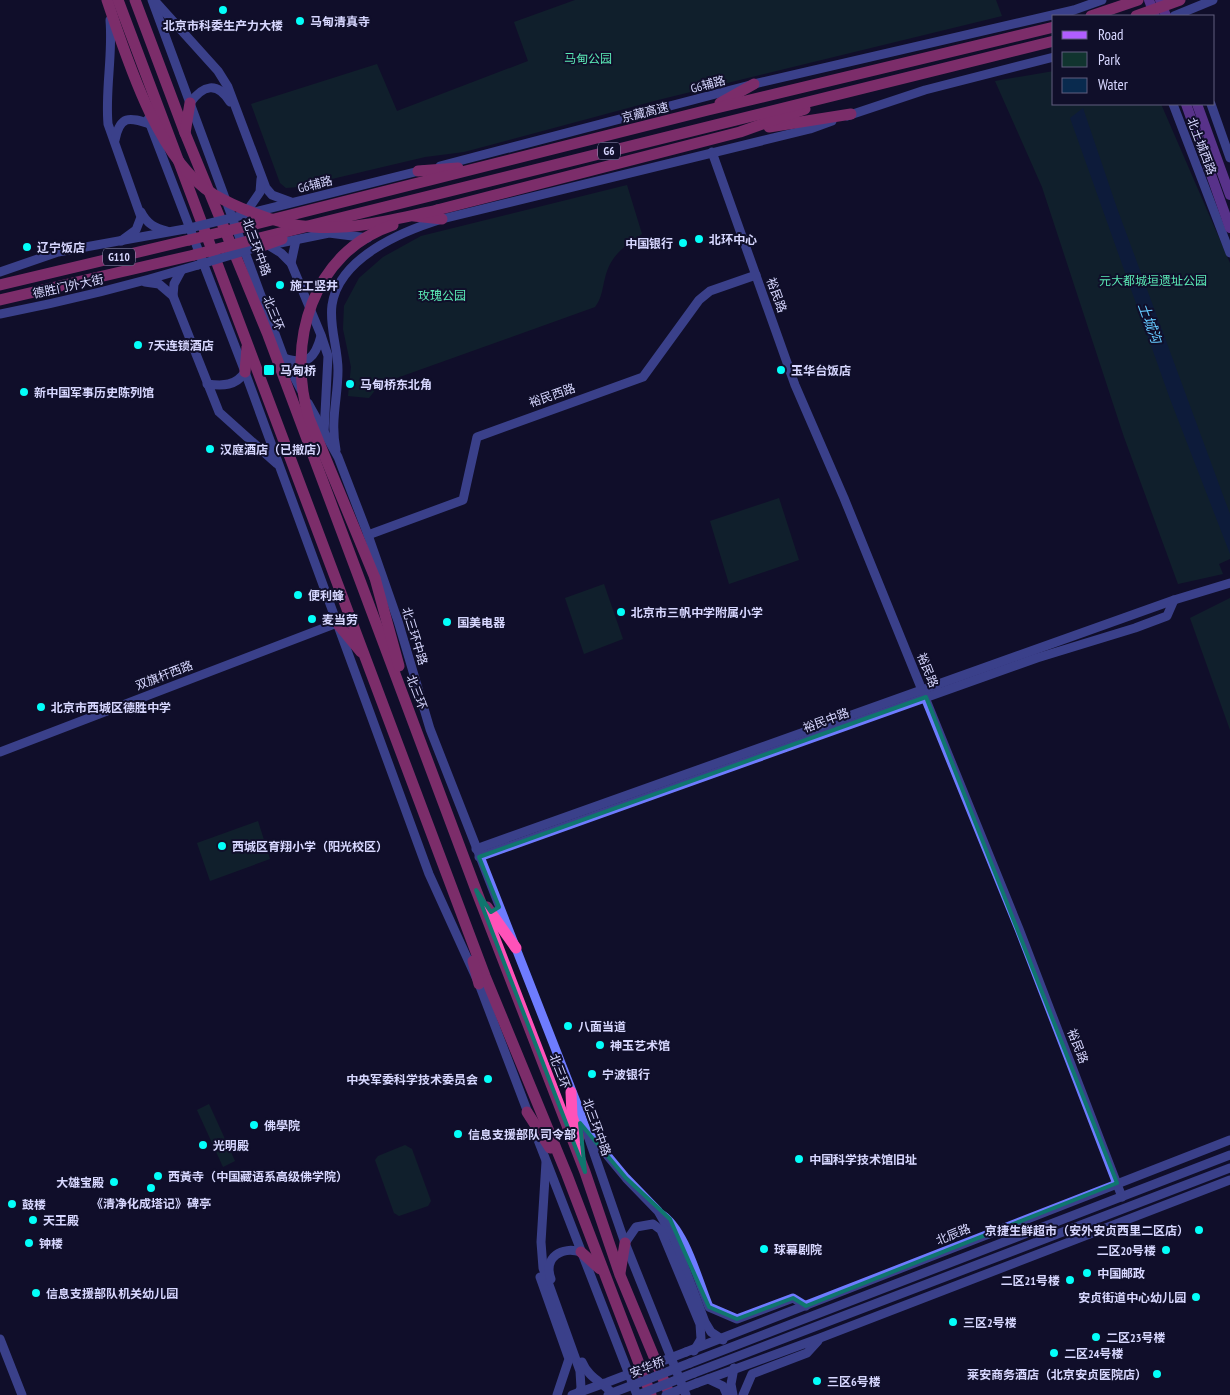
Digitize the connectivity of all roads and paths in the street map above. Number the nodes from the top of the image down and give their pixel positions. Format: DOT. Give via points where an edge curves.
graph roads {
  1 [pos="102,0"];
  2 [pos="107,0"];
  3 [pos="118,0"];
  4 [pos="135,0"];
  5 [pos="153,0"];
  6 [pos="1104,0"];
  7 [pos="1137,0"];
  8 [pos="1149,0"];
  9 [pos="1160,0"];
  10 [pos="1174,0"];
  11 [pos="1180,0"];
  12 [pos="1212,0"];
  13 [pos="1052,15"];
  14 [pos="1052,15"];
  15 [pos="1094,15"];
  16 [pos="1111,15"];
  17 [pos="1139,15"];
  18 [pos="1141,15"];
  19 [pos="1155,15"];
  20 [pos="1166,15"];
  21 [pos="1178,15"];
  22 [pos="1180,15"];
  23 [pos="110,20"];
  24 [pos="1052,27"];
  25 [pos="1052,41"];
  26 [pos="1052,58"];
  27 [pos="754,84"];
  28 [pos="870,86"];
  29 [pos="190,103"];
  30 [pos="1173,105"];
  31 [pos="1186,105"];
  32 [pos="1197,105"];
  33 [pos="1211,105"];
  34 [pos="708,110"];
  35 [pos="851,114"];
  36 [pos="238,115"];
  37 [pos="150,124"];
  38 [pos="740,132"];
  39 [pos="184,133"];
  40 [pos="115,140"];
  41 [pos="172,142"];
  42 [pos="712,152"];
  43 [pos="1230,158"];
  44 [pos="495,165"];
  45 [pos="418,171"];
  46 [pos="261,178"];
  47 [pos="1230,195"];
  48 [pos="291,202"];
  49 [pos="139,209"];
  50 [pos="368,212"];
  51 [pos="439,215"];
  52 [pos="242,219"];
  53 [pos="1230,228"];
  54 [pos="170,232"];
  55 [pos="187,235"];
  56 [pos="296,240"];
  57 [pos="386,240"];
  58 [pos="121,241"];
  59 [pos="257,246"];
  60 [pos="1230,253"];
  61 [pos="196,260"];
  62 [pos="291,262"];
  63 [pos="181,271"];
  64 [pos="0,272"];
  65 [pos="756,275"];
  66 [pos="145,282"];
  67 [pos="0,285"];
  68 [pos="173,296"];
  69 [pos="0,300"];
  70 [pos="0,314"];
  71 [pos="268,335"];
  72 [pos="321,335"];
  73 [pos="248,343"];
  74 [pos="284,358"];
  75 [pos="244,372"];
  76 [pos="207,384"];
  77 [pos="324,433"];
  78 [pos="338,457"];
  79 [pos="279,465"];
  80 [pos="368,535"];
  81 [pos="1230,583"];
  82 [pos="1174,600"];
  83 [pos="337,623"];
  84 [pos="368,661"];
  85 [pos="924,694"];
  86 [pos="417,730"];
  87 [pos="0,752"];
  88 [pos="477,853"];
  89 [pos="476,890"];
  90 [pos="460,903"];
  91 [pos="516,948"];
  92 [pos="479,984"];
  93 [pos="571,1092"];
  94 [pos="527,1112"];
  95 [pos="587,1131"];
  96 [pos="1230,1140"];
  97 [pos="1230,1155"];
  98 [pos="546,1157"];
  99 [pos="1230,1168"];
  100 [pos="585,1172"];
  101 [pos="567,1175"];
  102 [pos="1230,1180"];
  103 [pos="1117,1183"];
  104 [pos="1122,1197"];
  105 [pos="658,1211"];
  106 [pos="541,1242"];
  107 [pos="625,1243"];
  108 [pos="581,1252"];
  109 [pos="602,1271"];
  110 [pos="620,1275"];
  111 [pos="806,1306"];
  112 [pos="820,1338"];
  113 [pos="0,1339"];
  114 [pos="721,1339"];
  115 [pos="695,1348"];
  116 [pos="740,1350"];
  117 [pos="686,1352"];
  118 [pos="690,1363"];
  119 [pos="733,1371"];
  120 [pos="694,1373"];
  121 [pos="709,1380"];
  122 [pos="606,1382"];
  123 [pos="576,1394"];
  124 [pos="610,1394"];
  125 [pos="22,1395"];
  126 [pos="557,1395"];
  127 [pos="638,1395"];
  128 [pos="651,1395"];
  129 [pos="668,1395"];
  130 [pos="686,1395"];
  131 [pos="727,1395"];
  132 [pos="732,1395"];
  133 [pos="742,1395"];
  1 -- 23 [label="street"];
  2 -- 51 [label="highway, bridge" via="139,88 165,140 189,173 212,194 262,217 313,228"];
  3 -- 41 [label="highway"];
  4 -- 39 [label="highway, 北三环"];
  5 -- 29 [label="street, 北三环中路"];
  5 -- 36 [label="street" via="218,71"];
  6 -- 13 [label="street, G6辅路"];
  6 -- 16 [label="street"];
  7 -- 15 [label="highway, bridge"];
  7 -- 18 [label="street"];
  8 -- 19 [label="main road"];
  9 -- 20 [label="main road"];
  10 -- 21 [label="street"];
  11 -- 17 [label="highway, bridge"];
  12 -- 22 [label="street"];
  14 -- 27 [label="street, G6辅路"];
  23 -- 37 [label="street"];
  23 -- 40 [label="street" via="112,45 107,108 108,124"];
  24 -- 34 [label="highway, 京藏高速 / G6"];
  25 -- 28 [label="highway, G6"];
  26 -- 35 [label="street" via="925,90"];
  27 -- 34 [label="highway"];
  27 -- 45 [label="street, G6辅路"];
  28 -- 38 [label="highway"];
  28 -- 50 [label="highway, G6"];
  29 -- 36 [label="street" via="202,90 217,88 225,94"];
  29 -- 39 [label="highway"];
  29 -- 74 [label="street, 北三环中路"];
  30 -- 60 [label="street, 北土城西路"];
  31 -- 53 [label="main road, 北土城西路"];
  32 -- 47 [label="main road, 北土城西路"];
  33 -- 43 [label="street, 北土城西路"];
  34 -- 44 [label="highway, 京藏高速 / G6"];
  35 -- 38 [label="highway"];
  35 -- 42 [label="street" via="810,129"];
  36 -- 46 [label="street"];
  37 -- 40 [label="street" via="129,119 122,121"];
  37 -- 41 [label="highway"];
  37 -- 75 [label="street"];
  38 -- 51 [label="highway"];
  39 -- 71 [label="highway, 北三环"];
  40 -- 49 [label="street"];
  41 -- 73 [label="highway"];
  42 -- 51 [label="street"];
  42 -- 65 [label="street, 裕民路"];
  44 -- 45 [label="highway"];
  44 -- 52 [label="highway, 京藏高速 / G6"];
  45 -- 48 [label="street, G6辅路"];
  46 -- 48 [label="street" via="272,195"];
  46 -- 52 [label="street" via="260,192"];
  48 -- 52 [label="street, G6辅路"];
  49 -- 54 [label="street" via="145,221"];
  49 -- 58 [label="street" via="140,223"];
  50 -- 51 [label="highway"];
  50 -- 59 [label="highway, G6"];
  51 -- 57 [label="street"];
  51 -- 86 [label="highway, bridge" via="385,228 360,241 327,274 315,291 303,327 300,374 304,401 374,578"];
  52 -- 55 [label="highway, G6, bridge"];
  54 -- 55 [label="street"];
  54 -- 58 [label="street"];
  55 -- 67 [label="highway, 德胜门外大街 / G110"];
  56 -- 57 [label="street" via="329,233"];
  56 -- 59 [label="street"];
  56 -- 62 [label="street"];
  57 -- 78 [label="street" via="348,274 332,303 338,376 332,430"];
  58 -- 64 [label="street" via="58,252"];
  59 -- 61 [label="highway, G6, bridge"];
  59 -- 62 [label="street" via="281,253"];
  61 -- 63 [label="street, 德胜门外大街"];
  61 -- 69 [label="highway, 德胜门外大街 / G110"];
  62 -- 72 [label="street"];
  63 -- 66 [label="street, 德胜门外大街"];
  63 -- 68 [label="street" via="174,284"];
  65 -- 80 [label="street, 裕民西路" via="710,291 699,300 643,377 477,437 463,500"];
  65 -- 85 [label="street, 裕民路" via="795,385"];
  66 -- 68 [label="street" via="159,284"];
  66 -- 70 [label="street, 德胜门外大街"];
  68 -- 76 [label="street"];
  71 -- 74 [label="highway"];
  71 -- 86 [label="highway, 北三环"];
  72 -- 74 [label="street" via="310,358 295,361"];
  72 -- 77 [label="street" via="328,356"];
  73 -- 75 [label="highway"];
  73 -- 84 [label="highway"];
  74 -- 77 [label="street, 北三环中路"];
  75 -- 76 [label="street" via="240,378 226,385"];
  75 -- 79 [label="street"];
  76 -- 79 [label="street" via="219,412"];
  77 -- 78 [label="street, 北三环中路"];
  78 -- 80 [label="street, 北三环中路"];
  79 -- 83 [label="street"];
  80 -- 88 [label="street, 北三环中路" via="428,722"];
  81 -- 82 [label="street, 裕民中路"];
  82 -- 85 [label="street, 裕民中路"];
  82 -- 85 [label="street, 裕民中路" via="1167,616"];
  83 -- 84 [label="highway"];
  83 -- 87 [label="street, 双旗杆西路"];
  83 -- 92 [label="street" via="429,874"];
  84 -- 90 [label="highway"];
  85 -- 88 [label="street, 裕民中路"];
  85 -- 103 [label="street, 裕民路" via="1016,920"];
  86 -- 89 [label="highway, 北三环"];
  88 -- 91 [label="street, 北三环中路"];
  89 -- 91 [label="highway"];
  89 -- 100 [label="highway, 北三环"];
  90 -- 92 [label="highway"];
  90 -- 101 [label="highway" via="485,976"];
  91 -- 93 [label="street, 北三环中路"];
  92 -- 94 [label="street"];
  93 -- 95 [label="street, 北三环中路"];
  93 -- 100 [label="highway" via="572,1116 583,1149"];
  94 -- 98 [label="street"];
  94 -- 101 [label="highway"];
  95 -- 105 [label="street"];
  95 -- 107 [label="street, 北三环中路"];
  96 -- 103 [label="street, 北辰路"];
  97 -- 104 [label="street"];
  98 -- 106 [label="street"];
  98 -- 108 [label="street"];
  99 -- 116 [label="street"];
  100 -- 110 [label="highway, 北三环"];
  101 -- 109 [label="highway"];
  102 -- 112 [label="street"];
  103 -- 104 [label="street, 裕民路"];
  103 -- 111 [label="street, 北辰路"];
  104 -- 116 [label="street"];
  105 -- 111 [label="street" via="670,1219 680,1235 709,1307 737,1319 793,1298"];
  105 -- 114 [label="street" via="674,1239 705,1322"];
  106 -- 123 [label="street" via="544,1274 582,1379"];
  106 -- 126 [label="street" via="538,1258 540,1276 569,1359"];
  107 -- 110 [label="highway"];
  107 -- 115 [label="street" via="636,1227 653,1224 661,1230 700,1324 701,1339"];
  107 -- 130 [label="street, 北三环中路"];
  108 -- 109 [label="highway"];
  108 -- 122 [label="street" via="568,1250 558,1253 549,1264 550,1275 584,1368 593,1378"];
  108 -- 127 [label="street"];
  109 -- 128 [label="highway"];
  110 -- 129 [label="highway, 北三环"];
  111 -- 114 [label="street, 北辰路"];
  112 -- 119 [label="street"];
  112 -- 133 [label="street" via="807,1352 752,1374"];
  113 -- 125 [label="street"];
  114 -- 115 [label="street, 北辰路"];
  114 -- 116 [label="street"];
  115 -- 117 [label="street, 北辰路"];
  115 -- 118 [label="street"];
  116 -- 118 [label="street"];
  116 -- 119 [label="street"];
  116 -- 120 [label="street"];
  117 -- 122 [label="street, 安华桥, bridge"];
  118 -- 124 [label="street, 安华桥, bridge"];
  119 -- 121 [label="street"];
  119 -- 132 [label="street"];
  120 -- 121 [label="street"];
  120 -- 127 [label="street, 安华桥, bridge"];
  121 -- 129 [label="street, bridge"];
  121 -- 131 [label="street" via="723,1386"];
  122 -- 123 [label="street, 安华桥"];
  122 -- 124 [label="street"];
}
